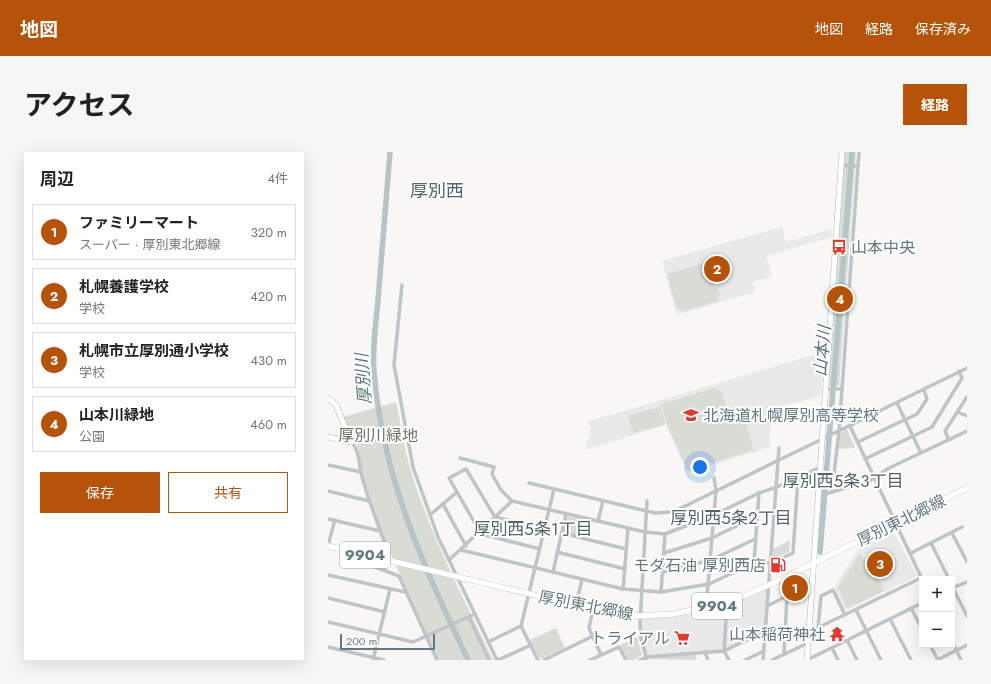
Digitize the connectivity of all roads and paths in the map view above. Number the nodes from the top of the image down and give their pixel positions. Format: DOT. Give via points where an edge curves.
graph roads {
  1 [pos="842,152"];
  2 [pos="859,152"];
  3 [pos="841,165"];
  4 [pos="857,166"];
  5 [pos="402,285"];
  6 [pos="832,286"];
  7 [pos="848,287"];
  8 [pos="967,368"];
  9 [pos="959,372"];
  10 [pos="829,389"];
  11 [pos="840,389"];
  12 [pos="924,390"];
  13 [pos="967,397"];
  14 [pos="328,398"];
  15 [pos="897,403"];
  16 [pos="957,412"];
  17 [pos="967,416"];
  18 [pos="905,420"];
  19 [pos="850,426"];
  20 [pos="967,431"];
  21 [pos="838,432"];
  22 [pos="913,436"];
  23 [pos="328,437"];
  24 [pos="825,438"];
  25 [pos="949,440"];
  26 [pos="351,442"];
  27 [pos="858,442"];
  28 [pos="779,448"];
  29 [pos="921,454"];
  30 [pos="460,458"];
  31 [pos="865,459"];
  32 [pos="469,460"];
  33 [pos="779,460"];
  34 [pos="328,465"];
  35 [pos="821,467"];
  36 [pos="466,469"];
  37 [pos="361,472"];
  38 [pos="714,478"];
  39 [pos="798,478"];
  40 [pos="875,478"];
  41 [pos="529,483"];
  42 [pos="777,487"];
  43 [pos="967,488"];
  44 [pos="554,489"];
  45 [pos="716,490"];
  46 [pos="328,491"];
  47 [pos="457,492"];
  48 [pos="830,492"];
  49 [pos="759,493"];
  50 [pos="820,495"];
  51 [pos="369,501"];
  52 [pos="512,501"];
  53 [pos="603,501"];
  54 [pos="647,501"];
  55 [pos="443,504"];
  56 [pos="549,510"];
  57 [pos="647,511"];
  58 [pos="566,514"];
  59 [pos="714,514"];
  60 [pos="430,516"];
  61 [pos="757,516"];
  62 [pos="495,517"];
  63 [pos="328,519"];
  64 [pos="335,520"];
  65 [pos="598,521"];
  66 [pos="895,524"];
  67 [pos="962,527"];
  68 [pos="628,528"];
  69 [pos="545,529"];
  70 [pos="380,531"];
  71 [pos="480,532"];
  72 [pos="646,532"];
  73 [pos="952,532"];
  74 [pos="562,533"];
  75 [pos="665,534"];
  76 [pos="712,538"];
  77 [pos="755,539"];
  78 [pos="931,542"];
  79 [pos="328,546"];
  80 [pos="466,546"];
  81 [pos="540,549"];
  82 [pos="626,549"];
  83 [pos="461,550"];
  84 [pos="557,552"];
  85 [pos="358,553"];
  86 [pos="664,553"];
  87 [pos="911,553"];
  88 [pos="449,560"];
  89 [pos="711,560"];
  90 [pos="754,562"];
  91 [pos="813,562"];
  92 [pos="967,562"];
  93 [pos="771,563"];
  94 [pos="535,568"];
  95 [pos="624,568"];
  96 [pos="553,572"];
  97 [pos="662,572"];
  98 [pos="328,574"];
  99 [pos="921,576"];
  100 [pos="948,576"];
  101 [pos="457,577"];
  102 [pos="582,579"];
  103 [pos="919,580"];
  104 [pos="967,582"];
  105 [pos="709,584"];
  106 [pos="769,584"];
  107 [pos="955,586"];
  108 [pos="390,589"];
  109 [pos="623,589"];
  110 [pos="642,590"];
  111 [pos="405,592"];
  112 [pos="661,592"];
  113 [pos="955,592"];
  114 [pos="529,594"];
  115 [pos="328,598"];
  116 [pos="727,603"];
  117 [pos="919,604"];
  118 [pos="576,605"];
  119 [pos="767,606"];
  120 [pos="912,608"];
  121 [pos="594,609"];
  122 [pos="706,609"];
  123 [pos="856,610"];
  124 [pos="385,612"];
  125 [pos="966,612"];
  126 [pos="474,614"];
  127 [pos="845,615"];
  128 [pos="640,616"];
  129 [pos="967,616"];
  130 [pos="467,618"];
  131 [pos="890,619"];
  132 [pos="328,622"];
  133 [pos="919,623"];
  134 [pos="521,626"];
  135 [pos="813,630"];
  136 [pos="765,631"];
  137 [pos="866,631"];
  138 [pos="379,635"];
  139 [pos="593,636"];
  140 [pos="426,637"];
  141 [pos="847,640"];
  142 [pos="488,642"];
  143 [pos="808,643"];
  144 [pos="530,645"];
  145 [pos="967,645"];
  146 [pos="328,646"];
  147 [pos="832,648"];
  148 [pos="931,648"];
  149 [pos="956,650"];
  150 [pos="724,651"];
  151 [pos="764,651"];
  152 [pos="705,652"];
  153 [pos="784,654"];
  154 [pos="601,655"];
  155 [pos="374,659"];
  156 [pos="647,659"];
  157 [pos="810,659"];
  158 [pos="384,660"];
  159 [pos="437,660"];
  160 [pos="489,660"];
  161 [pos="497,660"];
  162 [pos="538,660"];
  163 [pos="544,660"];
  164 [pos="590,660"];
  165 [pos="626,660"];
  166 [pos="640,660"];
  167 [pos="708,660"];
  168 [pos="729,660"];
  169 [pos="745,660"];
  170 [pos="763,660"];
  171 [pos="772,660"];
  172 [pos="838,660"];
  173 [pos="857,660"];
  174 [pos="881,660"];
  175 [pos="911,660"];
  176 [pos="937,660"];
  177 [pos="961,660"];
  1 -- 3 [label="street"];
  2 -- 4 [label="street"];
  3 -- 4 [label="street"];
  3 -- 6 [label="street"];
  4 -- 7 [label="street"];
  5 -- 60 [label="street" via="394,365 413,467"];
  6 -- 7 [label="street"];
  6 -- 10 [label="street"];
  7 -- 11 [label="street"];
  8 -- 9 [label="street"];
  9 -- 12 [label="street"];
  9 -- 22 [label="street" via="962,378 932,427"];
  10 -- 11 [label="street"];
  10 -- 24 [label="street"];
  11 -- 21 [label="street"];
  12 -- 15 [label="street"];
  12 -- 18 [label="street" via="927,398 918,414"];
  13 -- 16 [label="street"];
  14 -- 26 [label="street" via="336,405"];
  15 -- 18 [label="street"];
  15 -- 19 [label="street"];
  16 -- 17 [label="street"];
  16 -- 25 [label="street" via="945,431"];
  18 -- 22 [label="street"];
  18 -- 27 [label="street"];
  19 -- 21 [label="street"];
  19 -- 27 [label="street"];
  20 -- 25 [label="street"];
  21 -- 24 [label="street"];
  21 -- 48 [label="street"];
  22 -- 29 [label="street"];
  22 -- 31 [label="street"];
  23 -- 26 [label="street"];
  24 -- 33 [label="street"];
  24 -- 35 [label="street"];
  25 -- 29 [label="street"];
  26 -- 37 [label="street"];
  27 -- 31 [label="street"];
  28 -- 33 [label="street"];
  29 -- 40 [label="street" via="889,468"];
  30 -- 32 [label="street"];
  31 -- 40 [label="street"];
  32 -- 36 [label="street"];
  32 -- 52 [label="street" via="494,467 492,474 501,490"];
  33 -- 42 [label="street"];
  33 -- 45 [label="street"];
  34 -- 37 [label="street"];
  35 -- 39 [label="street"];
  35 -- 50 [label="street"];
  36 -- 47 [label="street" via="449,478"];
  36 -- 62 [label="street"];
  37 -- 51 [label="street"];
  38 -- 45 [label="street"];
  39 -- 42 [label="street"];
  39 -- 93 [label="street" via="792,553"];
  40 -- 48 [label="street"];
  40 -- 66 [label="street"];
  41 -- 44 [label="street"];
  42 -- 49 [label="street"];
  42 -- 93 [label="street"];
  43 -- 66 [label="main road, 厚別東北郷線 / 9904"];
  44 -- 53 [label="street"];
  44 -- 56 [label="street"];
  45 -- 57 [label="street" via="673,512"];
  45 -- 59 [label="street"];
  46 -- 51 [label="street"];
  47 -- 55 [label="street"];
  47 -- 71 [label="street"];
  48 -- 50 [label="street"];
  49 -- 59 [label="street"];
  49 -- 61 [label="street"];
  50 -- 91 [label="street"];
  51 -- 70 [label="street"];
  52 -- 56 [label="street"];
  52 -- 62 [label="street"];
  53 -- 57 [label="street"];
  53 -- 65 [label="street"];
  54 -- 57 [label="street"];
  55 -- 60 [label="street"];
  55 -- 80 [label="street"];
  56 -- 58 [label="street"];
  56 -- 69 [label="street"];
  57 -- 72 [label="street"];
  58 -- 65 [label="street"];
  58 -- 74 [label="street"];
  59 -- 75 [label="street"];
  59 -- 76 [label="street"];
  60 -- 88 [label="street"];
  61 -- 76 [label="street"];
  61 -- 77 [label="street"];
  62 -- 69 [label="street"];
  62 -- 71 [label="street"];
  63 -- 64 [label="street"];
  64 -- 70 [label="street"];
  64 -- 79 [label="street"];
  65 -- 68 [label="street"];
  66 -- 87 [label="street"];
  66 -- 91 [label="main road, 厚別東北郷線 / 9904"];
  67 -- 73 [label="street"];
  68 -- 72 [label="street"];
  68 -- 82 [label="street"];
  69 -- 81 [label="street"];
  70 -- 85 [label="street" via="387,549 363,548"];
  71 -- 80 [label="street"];
  71 -- 81 [label="street"];
  72 -- 75 [label="street"];
  72 -- 110 [label="street"];
  73 -- 78 [label="street"];
  73 -- 92 [label="street"];
  74 -- 82 [label="street"];
  74 -- 84 [label="street"];
  75 -- 86 [label="street"];
  76 -- 86 [label="street"];
  76 -- 89 [label="street"];
  77 -- 89 [label="street"];
  77 -- 90 [label="street"];
  78 -- 87 [label="street"];
  78 -- 100 [label="street"];
  79 -- 85 [label="main road, 厚別東北郷線 / 9904"];
  80 -- 83 [label="street"];
  81 -- 94 [label="street"];
  82 -- 95 [label="street"];
  83 -- 88 [label="street"];
  83 -- 94 [label="street"];
  84 -- 95 [label="street"];
  84 -- 96 [label="street"];
  85 -- 101 [label="main road, 厚別東北郷線 / 9904"];
  85 -- 111 [label="street" via="357,558 362,562 399,576"];
  86 -- 97 [label="street"];
  87 -- 99 [label="street"];
  88 -- 101 [label="street"];
  89 -- 97 [label="street"];
  89 -- 105 [label="street"];
  90 -- 93 [label="street"];
  90 -- 105 [label="street"];
  91 -- 106 [label="main road, 厚別東北郷線 / 9904"];
  91 -- 135 [label="street"];
  93 -- 106 [label="street"];
  94 -- 96 [label="street"];
  94 -- 114 [label="street"];
  95 -- 109 [label="street"];
  96 -- 102 [label="street"];
  97 -- 112 [label="street"];
  98 -- 108 [label="street"];
  101 -- 114 [label="main road, 厚別東北郷線 / 9904"];
  101 -- 126 [label="street"];
  102 -- 109 [label="street"];
  102 -- 118 [label="street"];
  103 -- 123 [label="street"];
  104 -- 107 [label="street"];
  105 -- 112 [label="street"];
  105 -- 122 [label="street"];
  106 -- 116 [label="main road, 厚別東北郷線 / 9904"];
  106 -- 119 [label="street"];
  108 -- 111 [label="street"];
  108 -- 124 [label="street"];
  109 -- 110 [label="street"];
  110 -- 112 [label="street"];
  110 -- 128 [label="street"];
  111 -- 140 [label="street"];
  113 -- 125 [label="street"];
  114 -- 118 [label="main road, 厚別東北郷線 / 9904"];
  114 -- 134 [label="street"];
  115 -- 124 [label="street"];
  116 -- 122 [label="main road, 厚別東北郷線 / 9904"];
  116 -- 150 [label="street"];
  117 -- 120 [label="street"];
  118 -- 121 [label="main road, 厚別東北郷線 / 9904"];
  119 -- 136 [label="street"];
  119 -- 153 [label="street" via="787,596"];
  120 -- 131 [label="street"];
  120 -- 133 [label="street"];
  121 -- 128 [label="main road, 厚別東北郷線 / 9904"];
  121 -- 139 [label="street" via="589,628"];
  122 -- 128 [label="main road, 厚別東北郷線 / 9904"];
  123 -- 127 [label="street"];
  123 -- 137 [label="street"];
  124 -- 138 [label="street"];
  125 -- 129 [label="street"];
  126 -- 130 [label="street"];
  126 -- 142 [label="street"];
  127 -- 135 [label="street"];
  127 -- 135 [label="street" via="833,590 821,596"];
  128 -- 156 [label="street" via="640,630"];
  130 -- 140 [label="street"];
  130 -- 160 [label="street"];
  131 -- 137 [label="street"];
  131 -- 175 [label="street"];
  132 -- 138 [label="street"];
  134 -- 142 [label="street"];
  134 -- 144 [label="street"];
  135 -- 143 [label="street"];
  136 -- 150 [label="street"];
  136 -- 151 [label="street"];
  137 -- 141 [label="street"];
  137 -- 174 [label="street"];
  138 -- 140 [label="street" via="413,642"];
  138 -- 155 [label="street"];
  139 -- 154 [label="street"];
  139 -- 163 [label="street"];
  140 -- 159 [label="street"];
  141 -- 147 [label="street"];
  141 -- 173 [label="street"];
  142 -- 161 [label="street"];
  143 -- 153 [label="street"];
  143 -- 157 [label="street"];
  144 -- 161 [label="street"];
  144 -- 162 [label="street"];
  145 -- 149 [label="street"];
  146 -- 155 [label="street"];
  147 -- 157 [label="street"];
  147 -- 172 [label="street"];
  148 -- 176 [label="street"];
  149 -- 176 [label="street"];
  149 -- 177 [label="street"];
  150 -- 152 [label="street"];
  150 -- 168 [label="street"];
  151 -- 169 [label="street"];
  151 -- 170 [label="street"];
  152 -- 156 [label="street"];
  152 -- 167 [label="street"];
  153 -- 171 [label="street"];
  154 -- 164 [label="street"];
  154 -- 165 [label="street" via="619,647"];
  155 -- 158 [label="street"];
  156 -- 166 [label="street"];
}
